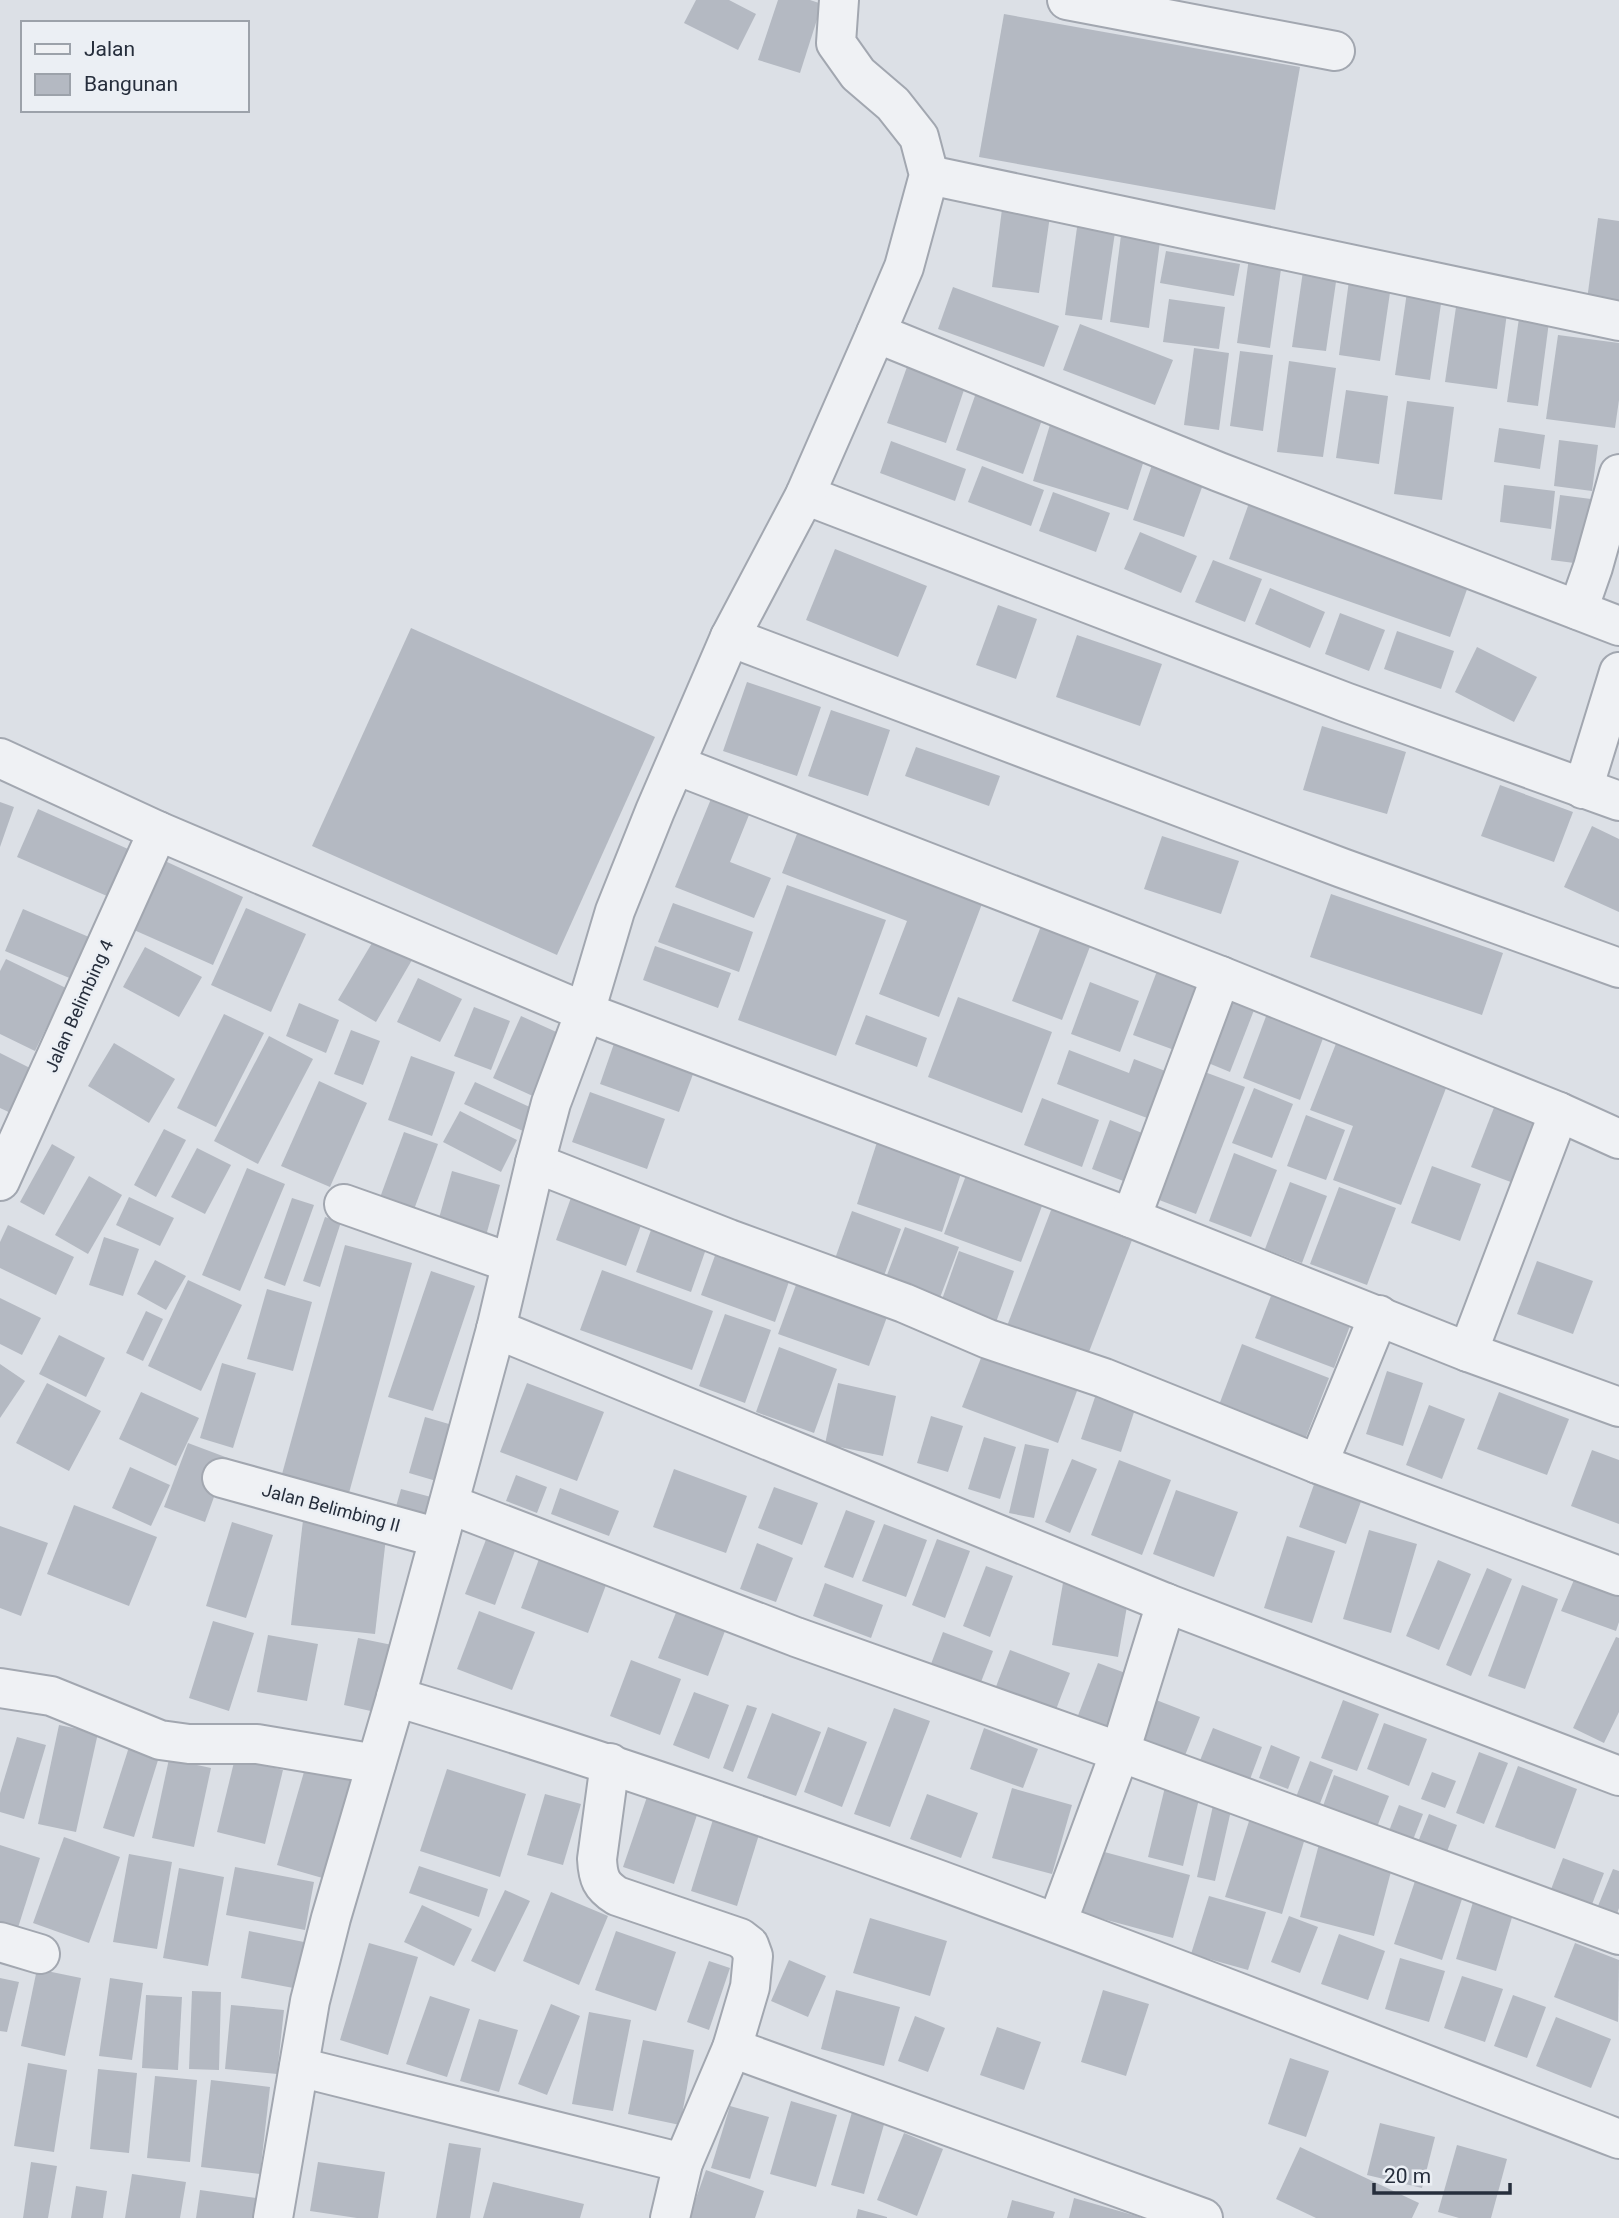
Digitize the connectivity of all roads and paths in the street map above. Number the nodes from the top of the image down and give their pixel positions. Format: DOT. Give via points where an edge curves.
graph roads {
  1 [pos="839,0"];
  2 [pos="1067,0"];
  3 [pos="1335,51"];
  4 [pos="929,176"];
  5 [pos="1619,321"];
  6 [pos="876,333"];
  7 [pos="1619,474"];
  8 [pos="805,495"];
  9 [pos="1578,610"];
  10 [pos="1619,626"];
  11 [pos="730,637"];
  12 [pos="1619,672"];
  13 [pos="0,758"];
  14 [pos="676,765"];
  15 [pos="1583,789"];
  16 [pos="1619,801"];
  17 [pos="158,831"];
  18 [pos="1619,968"];
  19 [pos="1221,976"];
  20 [pos="585,1012"];
  21 [pos="1559,1112"];
  22 [pos="1619,1139"];
  23 [pos="535,1163"];
  24 [pos="0,1181"];
  25 [pos="344,1204"];
  26 [pos="1131,1217"];
  27 [pos="511,1263"];
  28 [pos="1379,1315"];
  29 [pos="496,1329"];
  30 [pos="1468,1352"];
  31 [pos="1619,1407"];
  32 [pos="1318,1464"];
  33 [pos="222,1478"];
  34 [pos="444,1521"];
  35 [pos="1619,1576"];
  36 [pos="1166,1603"];
  37 [pos="0,1688"];
  38 [pos="396,1697"];
  39 [pos="1119,1752"];
  40 [pos="610,1763"];
  41 [pos="376,1764"];
  42 [pos="1619,1776"];
  43 [pos="1057,1923"];
  44 [pos="1619,1935"];
  45 [pos="0,1942"];
  46 [pos="40,1954"];
  47 [pos="732,2048"];
  48 [pos="299,2067"];
  49 [pos="1619,2139"];
  50 [pos="683,2163"];
  51 [pos="273,2218"];
  52 [pos="670,2218"];
  53 [pos="1203,2218"];
  1 -- 4 [label="street" via="836,43 858,74 893,104 919,137"];
  2 -- 3 [label="street"];
  4 -- 5 [label="street"];
  4 -- 6 [label="street" via="904,267"];
  6 -- 8 [label="street"];
  6 -- 9 [label="street"];
  7 -- 9 [label="street"];
  8 -- 11 [label="street"];
  8 -- 15 [label="street"];
  9 -- 10 [label="street"];
  11 -- 14 [label="street"];
  11 -- 18 [label="street"];
  12 -- 15 [label="street"];
  13 -- 17 [label="street"];
  14 -- 19 [label="street"];
  14 -- 20 [label="street" via="615,911"];
  15 -- 16 [label="street"];
  17 -- 20 [label="street"];
  17 -- 24 [label="street, Jalan Belimbing 4"];
  19 -- 21 [label="street"];
  19 -- 26 [label="street"];
  20 -- 23 [label="street" via="551,1103"];
  20 -- 26 [label="street"];
  21 -- 22 [label="street"];
  21 -- 30 [label="street"];
  23 -- 27 [label="street"];
  23 -- 32 [label="street"];
  25 -- 27 [label="street"];
  26 -- 28 [label="street"];
  27 -- 29 [label="street"];
  28 -- 30 [label="street"];
  28 -- 32 [label="street"];
  29 -- 34 [label="street"];
  29 -- 36 [label="street"];
  30 -- 31 [label="street"];
  32 -- 35 [label="street"];
  33 -- 34 [label="street, Jalan Belimbing II"];
  34 -- 38 [label="street"];
  34 -- 39 [label="street, Jalan Belimbing II" via="796,1637"];
  36 -- 39 [label="street"];
  36 -- 42 [label="street"];
  37 -- 41 [label="street" via="51,1696 160,1740 257,1744"];
  38 -- 40 [label="street"];
  38 -- 41 [label="street"];
  39 -- 43 [label="street"];
  39 -- 44 [label="street, Jalan Belimbing II"];
  40 -- 43 [label="street"];
  40 -- 47 [label="street" via="597,1859 603,1886 617,1896 749,1945 753,1956 750,1987"];
  41 -- 48 [label="street" via="331,1917"];
  43 -- 49 [label="street"];
  45 -- 46 [label="street"];
  47 -- 50 [label="street"];
  47 -- 53 [label="street"];
  48 -- 50 [label="street"];
  48 -- 51 [label="street"];
  50 -- 52 [label="street"];
}
